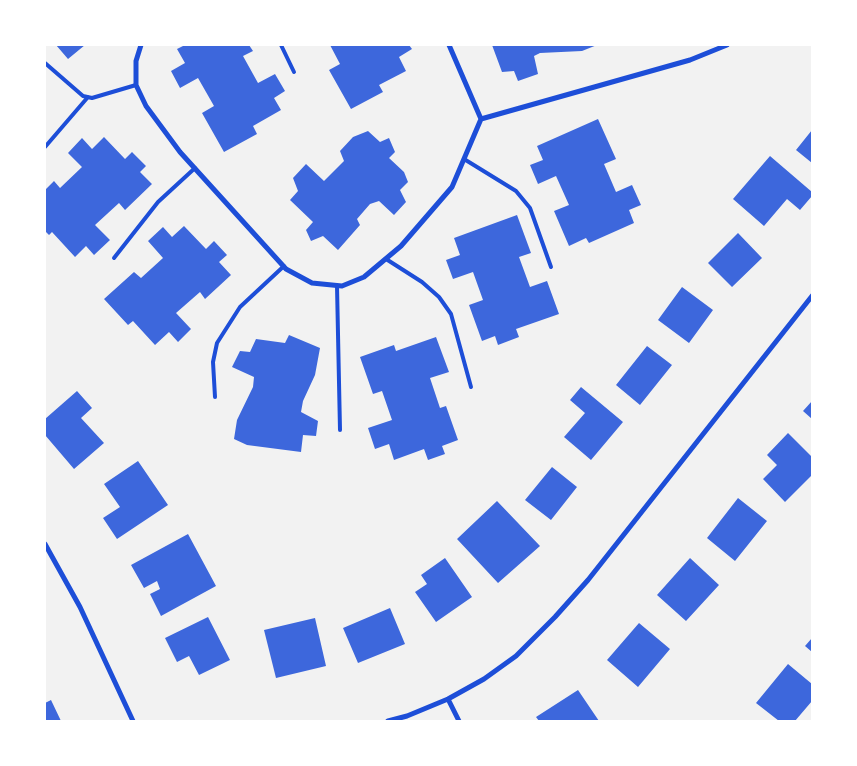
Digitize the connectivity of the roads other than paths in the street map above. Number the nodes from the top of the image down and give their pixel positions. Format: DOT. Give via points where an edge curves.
graph roads {
  1 [pos="141,45"];
  2 [pos="282,45"];
  3 [pos="450,45"];
  4 [pos="727,45"];
  5 [pos="45,63"];
  6 [pos="294,72"];
  7 [pos="136,85"];
  8 [pos="88,97"];
  9 [pos="481,119"];
  10 [pos="45,147"];
  11 [pos="464,159"];
  12 [pos="195,168"];
  13 [pos="114,258"];
  14 [pos="386,259"];
  15 [pos="284,266"];
  16 [pos="551,267"];
  17 [pos="337,286"];
  18 [pos="812,296"];
  19 [pos="471,387"];
  20 [pos="216,397"];
  21 [pos="340,430"];
  22 [pos="45,544"];
  23 [pos="448,698"];
  24 [pos="133,721"];
  25 [pos="388,721"];
  26 [pos="459,721"];
  1 -- 7 [label="street" via="136,62"];
  2 -- 6 [label="lane"];
  3 -- 9 [label="street"];
  4 -- 9 [label="street" via="690,60"];
  5 -- 8 [label="lane"];
  7 -- 8 [label="lane"];
  7 -- 12 [label="street" via="146,106"];
  8 -- 10 [label="lane"];
  9 -- 11 [label="street"];
  11 -- 14 [label="street" via="452,187"];
  11 -- 16 [label="lane" via="516,191 530,208"];
  12 -- 13 [label="lane" via="158,202"];
  12 -- 15 [label="street"];
  14 -- 17 [label="street" via="364,277"];
  14 -- 19 [label="lane" via="439,297 450,314"];
  15 -- 17 [label="street" via="312,282"];
  15 -- 20 [label="lane" via="240,307 217,342 214,362"];
  17 -- 21 [label="lane"];
  18 -- 23 [label="street" via="588,580 555,617 516,656 484,679"];
  22 -- 24 [label="street" via="80,607"];
  23 -- 25 [label="street"];
  23 -- 26 [label="street"];
}
